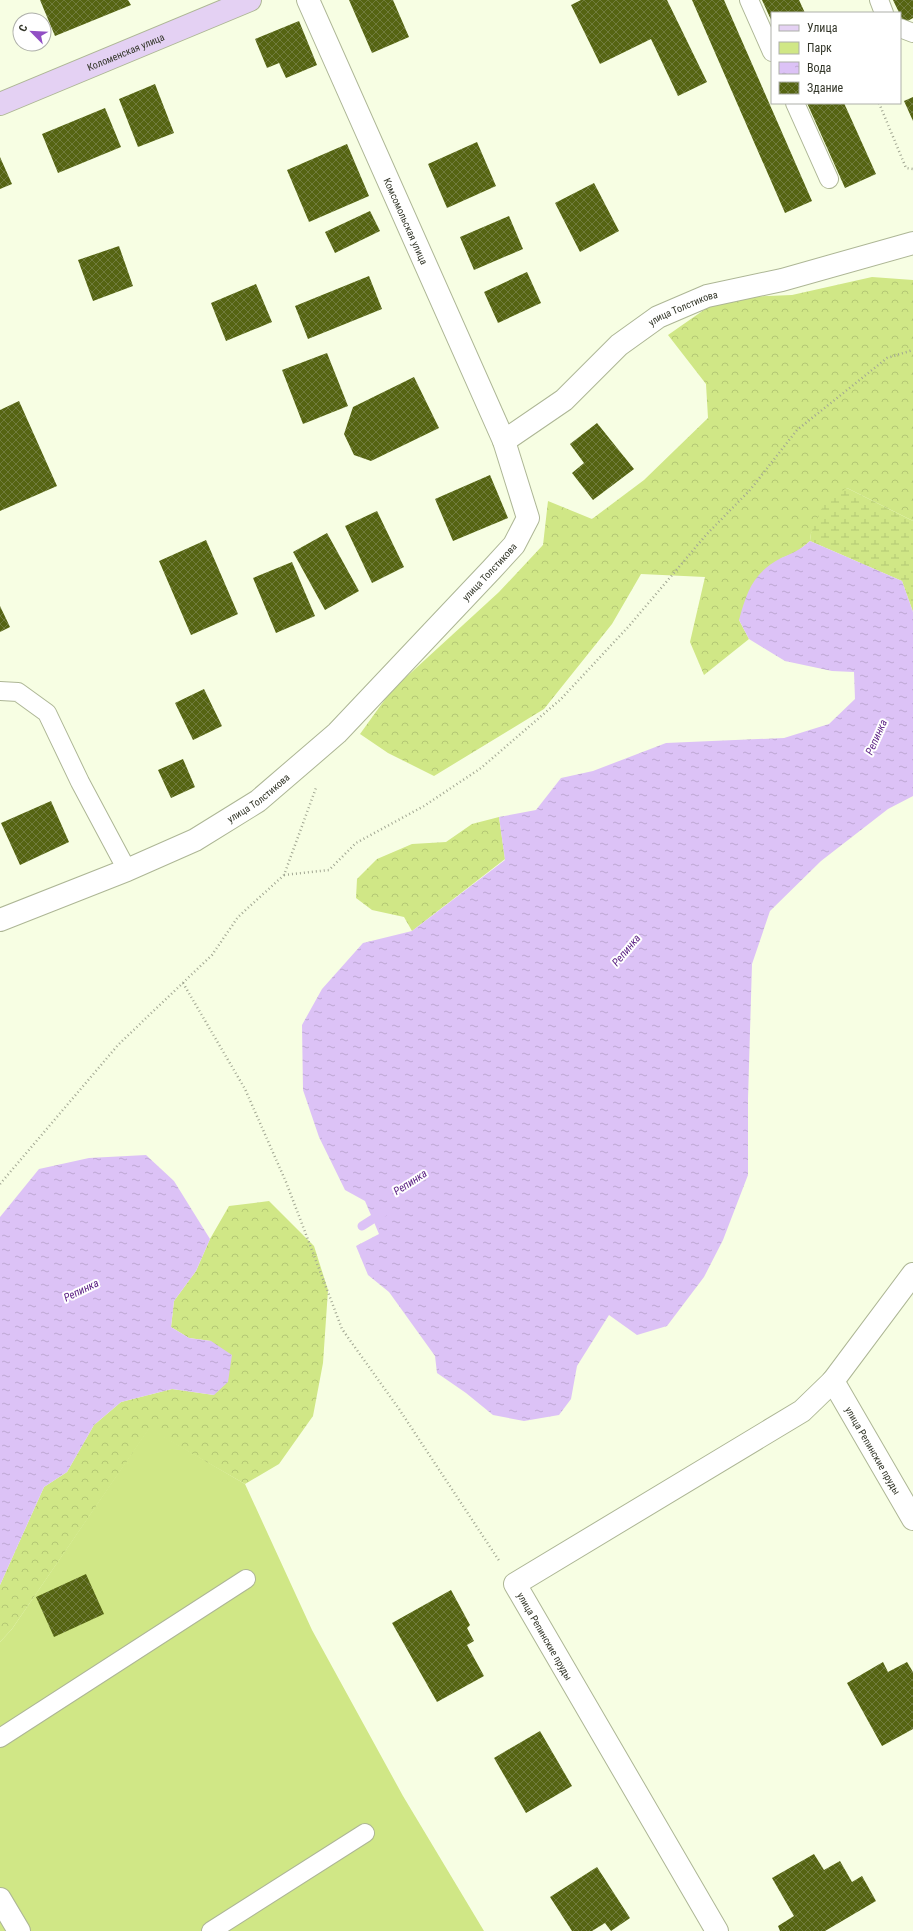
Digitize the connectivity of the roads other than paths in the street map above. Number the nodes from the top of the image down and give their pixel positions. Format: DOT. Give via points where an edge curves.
graph roads {
  1 [pos="250,0"];
  2 [pos="308,0"];
  3 [pos="749,0"];
  4 [pos="879,0"];
  5 [pos="884,12"];
  6 [pos="901,28"];
  7 [pos="913,33"];
  8 [pos="771,50"];
  9 [pos="0,104"];
  10 [pos="795,104"];
  11 [pos="829,179"];
  12 [pos="913,243"];
  13 [pos="504,441"];
  14 [pos="0,691"];
  15 [pos="127,870"];
  16 [pos="0,920"];
  17 [pos="913,1274"];
  18 [pos="833,1381"];
  19 [pos="913,1519"];
  20 [pos="246,1579"];
  21 [pos="0,1738"];
  22 [pos="365,1833"];
  23 [pos="0,1899"];
  24 [pos="19,1931"];
  25 [pos="211,1931"];
  26 [pos="717,1931"];
  1 -- 9 [label="street, Коломенская улица"];
  2 -- 13 [label="street, Комсомольская улица"];
  3 -- 8 [label="lane"];
  4 -- 5 [label="lane"];
  6 -- 7 [label="lane"];
  10 -- 11 [label="lane"];
  12 -- 13 [label="street, улица Толстикова" via="782,280 707,296 658,317 619,346 564,400"];
  13 -- 15 [label="street, улица Толстикова" via="528,518 514,545 337,733 258,801 195,840"];
  14 -- 15 [label="lane" via="18,692 47,713"];
  15 -- 16 [label="street, улица Толстикова"];
  17 -- 18 [label="street, улица Репинские пруды"];
  18 -- 19 [label="street, улица Репинские пруды"];
  18 -- 26 [label="street, улица Репинские пруды" via="802,1411 514,1584"];
  20 -- 21 [label="lane"];
  22 -- 25 [label="lane"];
  23 -- 24 [label="street"];
}
